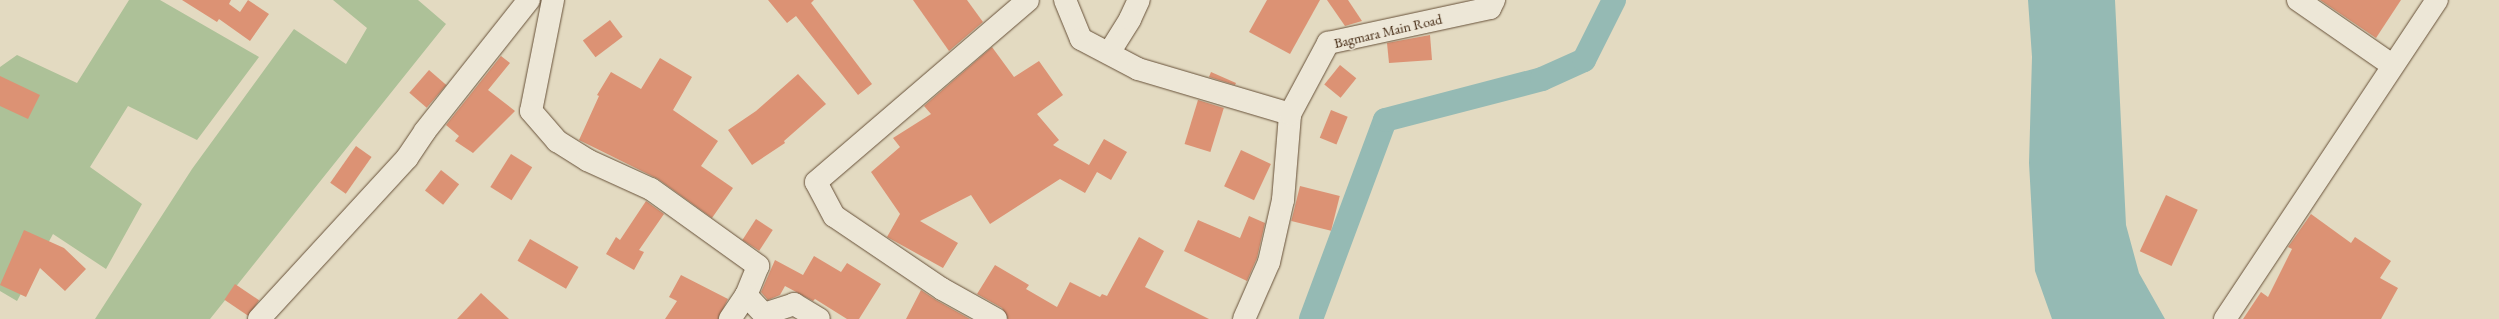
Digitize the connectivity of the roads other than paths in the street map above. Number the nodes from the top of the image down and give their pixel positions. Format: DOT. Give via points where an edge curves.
graph roads {
  1 [pos="529,0"];
  2 [pos="554,0"];
  3 [pos="1028,0"];
  4 [pos="1065,0"];
  5 [pos="1139,0"];
  6 [pos="1494,0"];
  7 [pos="2298,0"];
  8 [pos="2437,0"];
  9 [pos="1108,53"];
  10 [pos="2392,65"];
  11 [pos="1290,114"];
  12 [pos="746,295"];
  13 [pos="259,319"];
  14 [pos="730,319"];
  15 [pos="819,319"];
  16 [pos="996,319"];
  17 [pos="1244,319"];
  18 [pos="2225,319"];
  1 -- 13 [label="street" via="425,131 407,158"];
  2 -- 12 [label="street" via="531,111 557,141 587,160 651,189 758,266"];
  3 -- 16 [label="street" via="816,182 834,216 942,289"];
  4 -- 9 [label="street" via="1081,39"];
  5 -- 9 [label="street"];
  6 -- 11 [label="street, Bagmara Main Road" via="1490,8 1328,43"];
  7 -- 10 [label="street"];
  8 -- 10 [label="street"];
  9 -- 11 [label="street" via="1138,69"];
  10 -- 18 [label="street"];
  11 -- 17 [label="street, Bagmara Main Road" via="1283,200 1269,262"];
  12 -- 14 [label="street"];
  12 -- 15 [label="street" via="764,314 794,304"];
}
